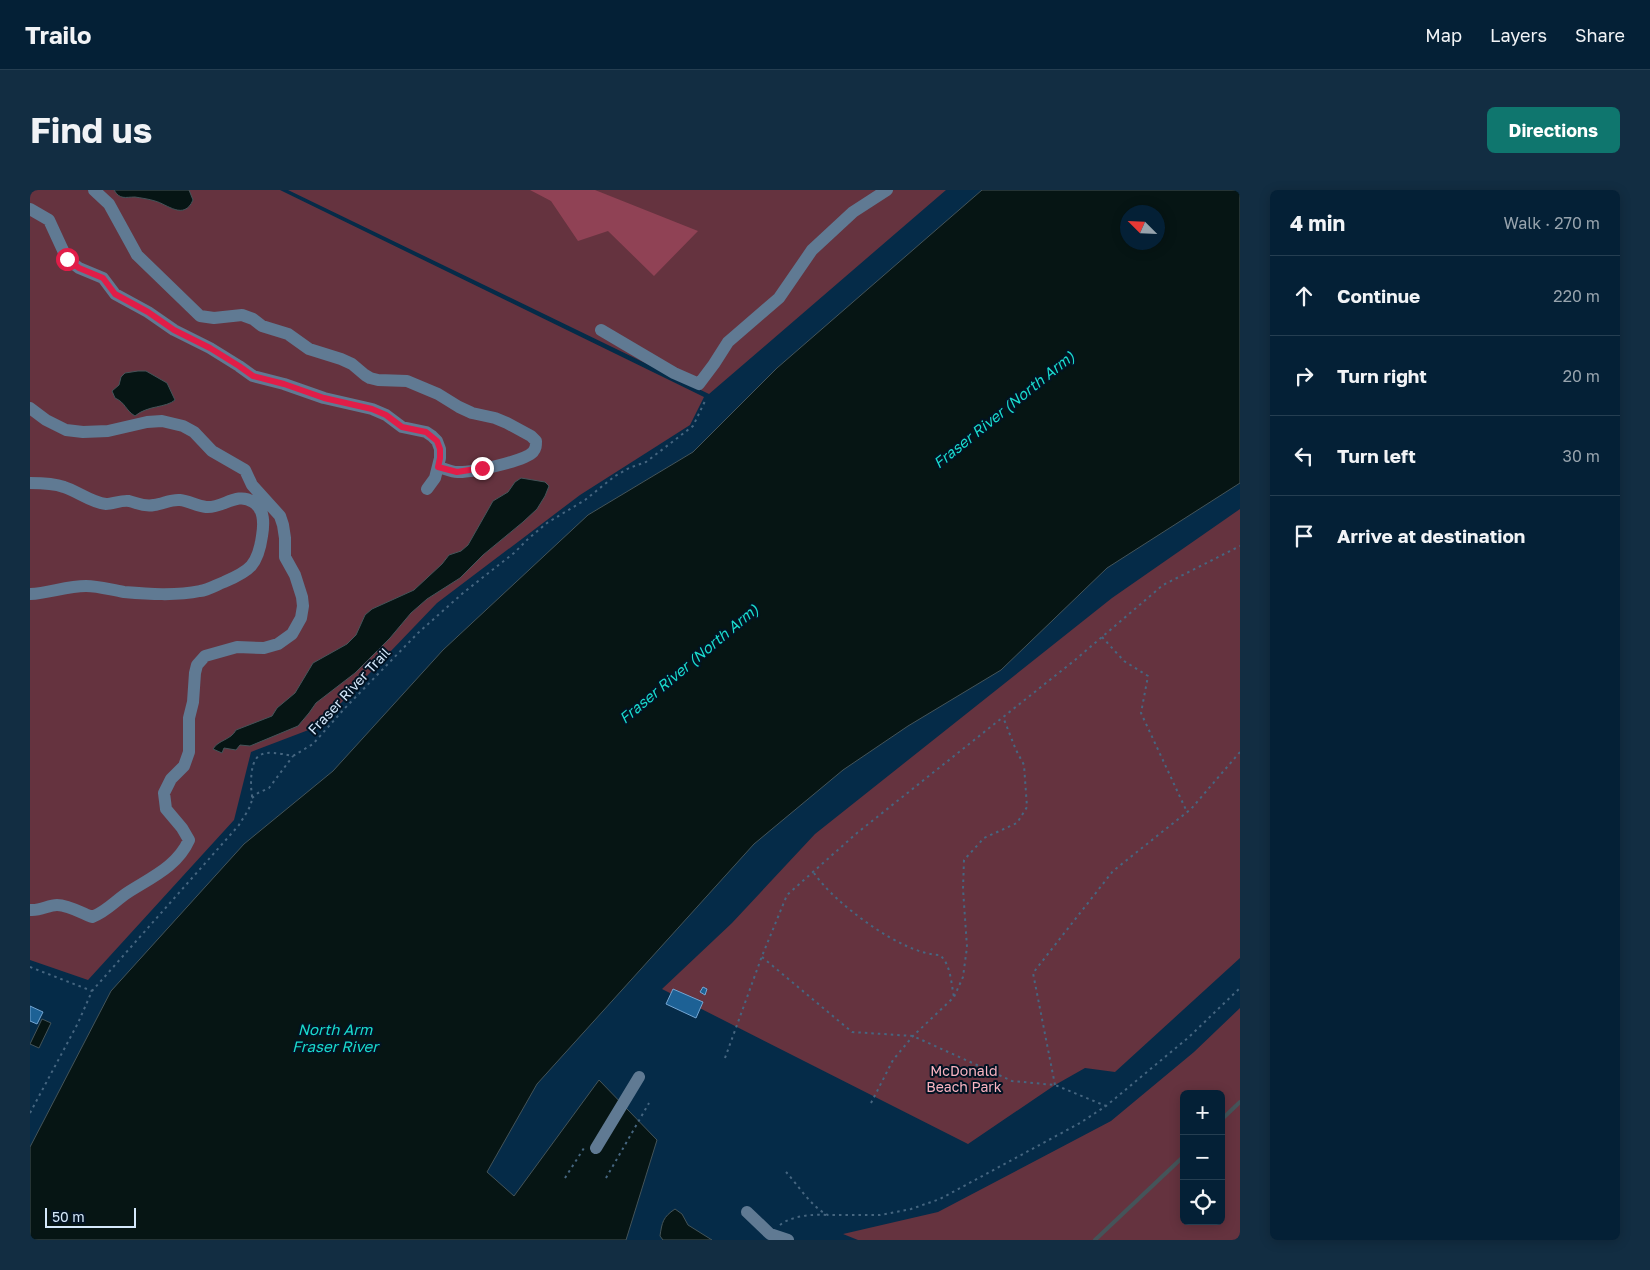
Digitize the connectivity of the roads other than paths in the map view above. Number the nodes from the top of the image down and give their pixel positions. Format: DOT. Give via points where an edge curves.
graph roads {
  1 [pos="94,190"];
  2 [pos="887,190"];
  3 [pos="30,209"];
  4 [pos="600,330"];
  5 [pos="30,408"];
  6 [pos="438,467"];
  7 [pos="30,483"];
  8 [pos="428,489"];
  9 [pos="30,594"];
  10 [pos="30,910"];
  11 [pos="640,1077"];
  12 [pos="596,1148"];
  13 [pos="747,1212"];
  14 [pos="788,1240"];
  1 -- 6 [label="street" via="108,204 138,255 200,316 242,315 253,319 262,326 288,334 310,349 352,364 370,378 407,381 472,413 507,423 536,441 536,448 523,459 457,472"];
  2 -- 4 [label="street" via="853,212 812,250 779,298 728,342 699,384"];
  3 -- 6 [label="street" via="49,220 67,259 103,278 115,294 253,376 372,409 402,427 426,432 437,441 440,449"];
  5 -- 10 [label="street" via="66,430 108,431 162,421 189,428 212,451 245,470 252,485 280,516 285,557 295,575 303,606 292,634 278,644 264,648 237,648 205,656 197,665 189,718 189,752 184,766 171,779 164,793 166,809 189,840 185,850 163,872 125,894 102,914 92,917 55,905 39,911"];
  6 -- 8 [label="street"];
  7 -- 9 [label="street" via="63,486 105,504 128,501 148,506 180,500 207,508 236,498 246,499 260,509 264,524 255,563 243,574 201,591 132,592 87,586"];
  11 -- 12 [label="street"];
  13 -- 14 [label="street" via="770,1234"];
}
